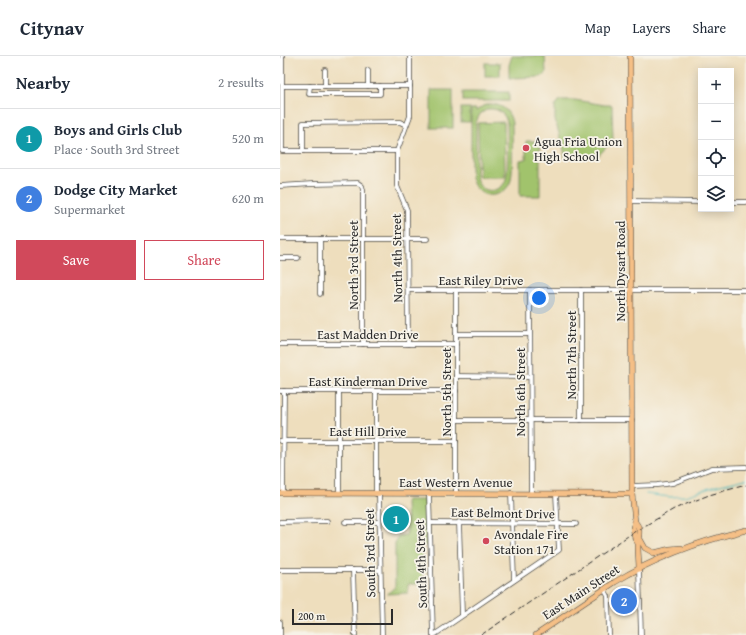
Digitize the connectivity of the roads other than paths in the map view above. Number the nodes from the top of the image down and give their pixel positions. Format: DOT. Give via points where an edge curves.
graph roads {
  1 [pos="282,56"];
  2 [pos="410,56"];
  3 [pos="630,56"];
  4 [pos="325,70"];
  5 [pos="368,70"];
  6 [pos="282,86"];
  7 [pos="310,86"];
  8 [pos="325,86"];
  9 [pos="368,86"];
  10 [pos="380,86"];
  11 [pos="410,86"];
  12 [pos="406,125"];
  13 [pos="281,129"];
  14 [pos="303,151"];
  15 [pos="397,151"];
  16 [pos="280,186"];
  17 [pos="631,202"];
  18 [pos="698,202"];
  19 [pos="734,202"];
  20 [pos="746,202"];
  21 [pos="280,239"];
  22 [pos="320,239"];
  23 [pos="364,239"];
  24 [pos="408,239"];
  25 [pos="427,239"];
  26 [pos="280,258"];
  27 [pos="298,258"];
  28 [pos="408,290"];
  29 [pos="456,290"];
  30 [pos="530,290"];
  31 [pos="581,290"];
  32 [pos="631,290"];
  33 [pos="746,290"];
  34 [pos="320,294"];
  35 [pos="456,334"];
  36 [pos="530,334"];
  37 [pos="280,344"];
  38 [pos="363,344"];
  39 [pos="408,344"];
  40 [pos="456,344"];
  41 [pos="456,376"];
  42 [pos="530,376"];
  43 [pos="282,391"];
  44 [pos="339,391"];
  45 [pos="376,391"];
  46 [pos="456,391"];
  47 [pos="456,420"];
  48 [pos="530,420"];
  49 [pos="580,420"];
  50 [pos="632,420"];
  51 [pos="282,441"];
  52 [pos="339,441"];
  53 [pos="376,441"];
  54 [pos="456,441"];
  55 [pos="746,467"];
  56 [pos="632,486"];
  57 [pos="282,493"];
  58 [pos="429,493"];
  59 [pos="456,493"];
  60 [pos="511,493"];
  61 [pos="531,493"];
  62 [pos="338,494"];
  63 [pos="378,494"];
  64 [pos="556,494"];
  65 [pos="632,494"];
  66 [pos="327,521"];
  67 [pos="280,522"];
  68 [pos="345,522"];
  69 [pos="379,522"];
  70 [pos="430,522"];
  71 [pos="459,522"];
  72 [pos="512,522"];
  73 [pos="558,523"];
  74 [pos="576,524"];
  75 [pos="746,530"];
  76 [pos="639,541"];
  77 [pos="688,547"];
  78 [pos="639,569"];
  79 [pos="280,570"];
  80 [pos="353,570"];
  81 [pos="380,570"];
  82 [pos="514,580"];
  83 [pos="604,589"];
  84 [pos="462,615"];
  85 [pos="280,622"];
  86 [pos="280,635"];
  87 [pos="355,635"];
  88 [pos="382,635"];
  89 [pos="434,635"];
  90 [pos="536,635"];
  91 [pos="609,635"];
  92 [pos="641,635"];
  1 -- 6 [label="street"];
  2 -- 11 [label="street, North 4th Street"];
  3 -- 17 [label="main road, North Dysart Road"];
  4 -- 8 [label="street"];
  5 -- 9 [label="street"];
  6 -- 7 [label="street"];
  6 -- 13 [label="street"];
  7 -- 8 [label="street"];
  7 -- 10 [label="street" via="310,94 380,94"];
  8 -- 9 [label="street"];
  9 -- 10 [label="street"];
  10 -- 11 [label="street"];
  11 -- 12 [label="street, North 4th Street" via="410,116"];
  12 -- 14 [label="street" via="400,122 303,123"];
  12 -- 15 [label="street, North 4th Street"];
  13 -- 14 [label="street" via="282,151"];
  14 -- 15 [label="street"];
  15 -- 24 [label="street, North 4th Street" via="397,186 407,210"];
  16 -- 23 [label="street, North 3rd Street" via="358,183 363,190"];
  17 -- 18 [label="street"];
  17 -- 32 [label="main road, North Dysart Road"];
  19 -- 20 [label="street"];
  21 -- 22 [label="street"];
  22 -- 23 [label="street"];
  22 -- 34 [label="street"];
  23 -- 24 [label="street"];
  23 -- 38 [label="street, North 3rd Street"];
  24 -- 25 [label="street"];
  24 -- 28 [label="street, North 4th Street"];
  26 -- 27 [label="street"];
  28 -- 29 [label="street, East Riley Drive"];
  28 -- 39 [label="street, North 4th Street"];
  29 -- 30 [label="street, East Riley Drive"];
  29 -- 35 [label="street, North 5th Street"];
  30 -- 31 [label="street, East Riley Drive"];
  30 -- 36 [label="street, North 6th Street"];
  31 -- 32 [label="street, East Riley Drive"];
  31 -- 49 [label="street, North 7th Street"];
  32 -- 33 [label="street, East Riley Drive"];
  32 -- 50 [label="main road, North Dysart Road"];
  35 -- 36 [label="street"];
  35 -- 40 [label="street, North 5th Street"];
  36 -- 42 [label="street, North 6th Street"];
  37 -- 38 [label="street, East Madden Drive"];
  38 -- 39 [label="street, East Madden Drive"];
  39 -- 40 [label="street, East Madden Drive"];
  40 -- 41 [label="street, North 5th Street"];
  41 -- 42 [label="street"];
  41 -- 46 [label="street, North 5th Street"];
  42 -- 48 [label="street, North 6th Street"];
  43 -- 44 [label="street, East Kinderman Drive"];
  43 -- 51 [label="street"];
  44 -- 45 [label="street, East Kinderman Drive"];
  44 -- 52 [label="street"];
  45 -- 46 [label="street, East Kinderman Drive"];
  45 -- 53 [label="street"];
  46 -- 47 [label="street, North 5th Street"];
  47 -- 48 [label="street"];
  47 -- 54 [label="street, North 5th Street"];
  48 -- 49 [label="street"];
  48 -- 61 [label="street, North 6th Street"];
  49 -- 50 [label="street"];
  50 -- 56 [label="main road, North Dysart Road"];
  51 -- 52 [label="street, East Hill Drive"];
  51 -- 57 [label="street"];
  52 -- 53 [label="street, East Hill Drive"];
  52 -- 62 [label="street"];
  53 -- 54 [label="street, East Hill Drive"];
  53 -- 63 [label="street"];
  54 -- 59 [label="street, North 5th Street"];
  55 -- 56 [label="street" via="712,468 673,483"];
  56 -- 65 [label="main road, North Dysart Road"];
  57 -- 62 [label="main road, East Western Avenue"];
  58 -- 59 [label="main road, East Western Avenue"];
  58 -- 63 [label="main road, East Western Avenue"];
  58 -- 70 [label="street, South 4th Street"];
  59 -- 60 [label="main road, East Western Avenue"];
  60 -- 61 [label="main road, East Western Avenue"];
  60 -- 72 [label="street"];
  61 -- 64 [label="main road, East Western Avenue"];
  62 -- 63 [label="main road, East Western Avenue"];
  63 -- 69 [label="street, South 3rd Street"];
  64 -- 65 [label="main road, East Western Avenue"];
  64 -- 73 [label="street"];
  65 -- 76 [label="main road, North Dysart Road" via="635,522 639,525"];
  66 -- 67 [label="street"];
  68 -- 69 [label="street"];
  69 -- 81 [label="street, South 3rd Street"];
  70 -- 71 [label="street, East Belmont Drive"];
  70 -- 89 [label="street, South 4th Street"];
  71 -- 72 [label="street, East Belmont Drive"];
  71 -- 84 [label="street"];
  72 -- 73 [label="street, East Belmont Drive"];
  72 -- 82 [label="street"];
  73 -- 74 [label="street, East Belmont Drive"];
  73 -- 82 [label="street" via="559,550"];
  75 -- 77 [label="main road"];
  76 -- 77 [label="main road" via="654,553"];
  76 -- 78 [label="main road"];
  77 -- 78 [label="main road, East Main Street"];
  78 -- 83 [label="main road, East Main Street"];
  78 -- 92 [label="street"];
  79 -- 80 [label="street"];
  80 -- 81 [label="street"];
  80 -- 87 [label="street"];
  81 -- 88 [label="street, South 3rd Street"];
  82 -- 84 [label="street"];
  83 -- 90 [label="main road, East Main Street"];
  83 -- 91 [label="street" via="608,596"];
  84 -- 89 [label="street"];
  85 -- 86 [label="street"];
}
